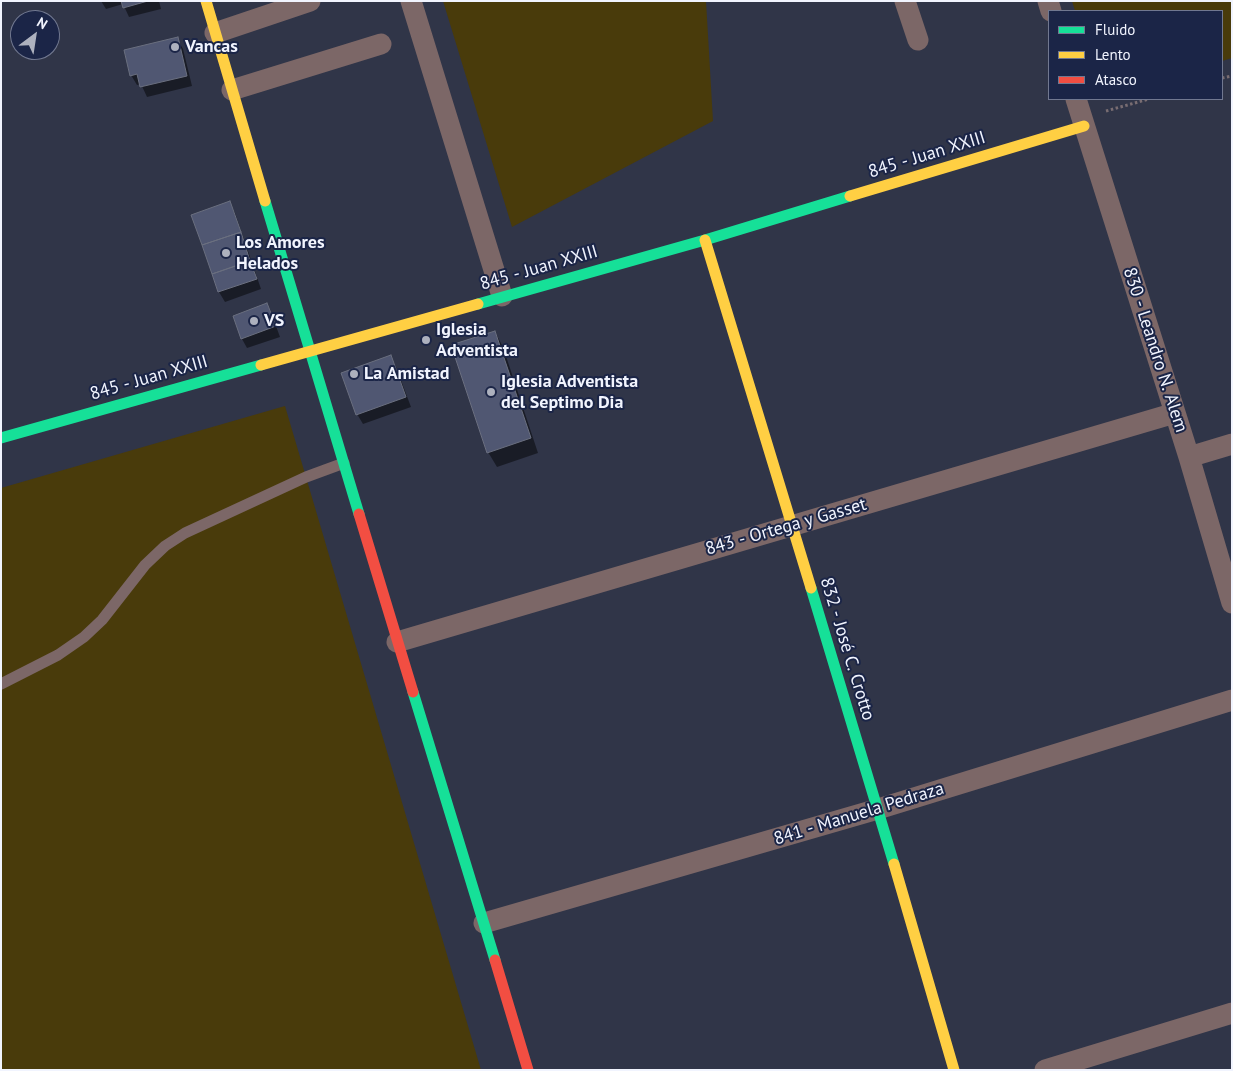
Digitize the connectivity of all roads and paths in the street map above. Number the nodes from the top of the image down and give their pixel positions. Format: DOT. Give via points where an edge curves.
graph roads {
  1 [pos="206,1"];
  2 [pos="310,1"];
  3 [pos="411,1"];
  4 [pos="905,1"];
  5 [pos="215,33"];
  6 [pos="918,40"];
  7 [pos="381,44"];
  8 [pos="232,90"];
  9 [pos="1144,100"];
  10 [pos="1080,114"];
  11 [pos="704,240"];
  12 [pos="502,296"];
  13 [pos="310,350"];
  14 [pos="1175,413"];
  15 [pos="1,438"];
  16 [pos="1232,444"];
  17 [pos="1188,457"];
  18 [pos="344,462"];
  19 [pos="791,526"];
  20 [pos="1232,603"];
  21 [pos="397,642"];
  22 [pos="1,684"];
  23 [pos="1232,700"];
  24 [pos="878,809"];
  25 [pos="484,923"];
  26 [pos="1232,1013"];
  27 [pos="528,1070"];
  28 [pos="954,1070"];
  29 [pos="1045,1070"];
  1 -- 5 [label="street"];
  2 -- 5 [label="street"];
  3 -- 12 [label="street"];
  4 -- 6 [label="street"];
  5 -- 8 [label="street"];
  7 -- 8 [label="street"];
  8 -- 13 [label="street"];
  9 -- 10 [label="path"];
  10 -- 11 [label="street, 845 - Juan XXIII"];
  10 -- 14 [label="street, 830 - Leandro N. Alem"];
  11 -- 12 [label="street, 845 - Juan XXIII"];
  11 -- 19 [label="street, 832 - José C. Crotto"];
  12 -- 13 [label="street, 845 - Juan XXIII"];
  13 -- 15 [label="street, 845 - Juan XXIII"];
  13 -- 18 [label="street"];
  14 -- 17 [label="street, 830 - Leandro N. Alem"];
  14 -- 19 [label="street, 843 - Ortega y Gasset"];
  16 -- 17 [label="street"];
  17 -- 20 [label="street, 830 - Leandro N. Alem"];
  18 -- 21 [label="street"];
  18 -- 22 [label="lane" via="185,533 145,565 102,620 84,637 58,656"];
  19 -- 21 [label="street, 843 - Ortega y Gasset"];
  19 -- 24 [label="street, 832 - José C. Crotto"];
  21 -- 25 [label="street"];
  23 -- 24 [label="street, 841 - Manuela Pedraza"];
  24 -- 25 [label="street, 841 - Manuela Pedraza"];
  24 -- 28 [label="street, 832 - José C. Crotto"];
  25 -- 27 [label="street"];
  26 -- 29 [label="street"];
}
